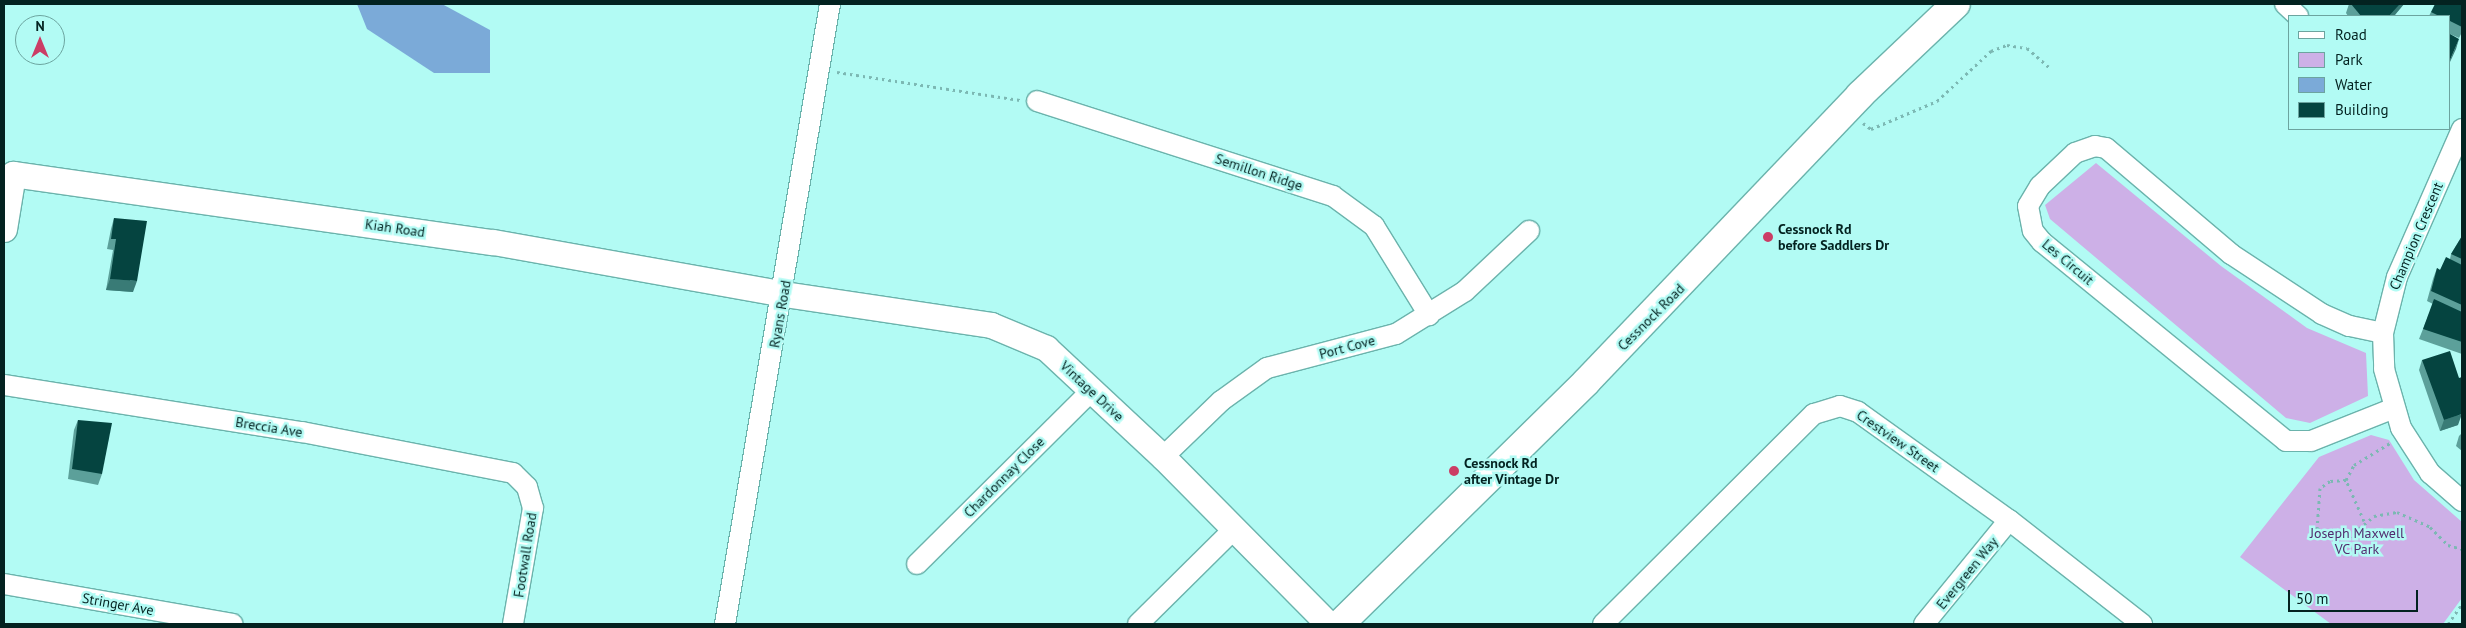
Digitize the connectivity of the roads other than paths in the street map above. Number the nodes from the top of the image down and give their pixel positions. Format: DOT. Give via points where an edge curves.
graph roads {
  1 [pos="830,4"];
  2 [pos="1956,4"];
  3 [pos="2285,4"];
  4 [pos="2297,15"];
  5 [pos="1037,102"];
  6 [pos="2457,131"];
  7 [pos="8,174"];
  8 [pos="4,229"];
  9 [pos="1529,231"];
  10 [pos="784,294"];
  11 [pos="1429,316"];
  12 [pos="2383,333"];
  13 [pos="4,386"];
  14 [pos="1092,390"];
  15 [pos="2392,409"];
  16 [pos="1163,457"];
  17 [pos="526,487"];
  18 [pos="2462,501"];
  19 [pos="2009,520"];
  20 [pos="1232,531"];
  21 [pos="917,564"];
  22 [pos="4,584"];
  23 [pos="233,624"];
  24 [pos="514,624"];
  25 [pos="725,624"];
  26 [pos="1138,624"];
  27 [pos="1328,624"];
  28 [pos="1340,624"];
  29 [pos="1603,624"];
  30 [pos="1924,624"];
  31 [pos="2142,624"];
  1 -- 10 [label="street, Ryans Road"];
  2 -- 28 [label="main road, Cessnock Road" via="1860,95 1587,381"];
  3 -- 4 [label="street"];
  5 -- 11 [label="street, Semillon Ridge" via="1333,196 1374,226"];
  6 -- 12 [label="street, Champion Crescent" via="2397,277"];
  7 -- 8 [label="street"];
  7 -- 10 [label="street, Kiah Road" via="493,242"];
  9 -- 11 [label="street, Port Cove" via="1465,291"];
  10 -- 14 [label="street, Vintage Drive" via="991,325 1046,348"];
  10 -- 25 [label="street, Ryans Road"];
  11 -- 16 [label="street, Port Cove" via="1396,334 1267,368 1220,401"];
  12 -- 15 [label="street, Champion Crescent"];
  12 -- 15 [label="street, Les Circuit" via="2349,326 2322,314 2231,254 2106,148 2094,146 2075,153 2040,186 2028,206 2033,231 2042,242 2286,441 2311,441"];
  13 -- 17 [label="street, Breccia Ave" via="498,469 513,473"];
  14 -- 16 [label="street, Vintage Drive"];
  14 -- 21 [label="street, Chardonnay Close"];
  15 -- 18 [label="street, Champion Crescent" via="2430,473"];
  16 -- 20 [label="street, Vintage Drive"];
  17 -- 24 [label="street, Footwall Road" via="533,508"];
  19 -- 29 [label="street, Crestview Street" via="1858,412 1828,407 1814,414"];
  19 -- 30 [label="street, Evergreen Way"];
  19 -- 31 [label="street, Crestview Street"];
  20 -- 26 [label="street"];
  20 -- 27 [label="street, Vintage Drive"];
  22 -- 23 [label="street, Stringer Ave"];
}
